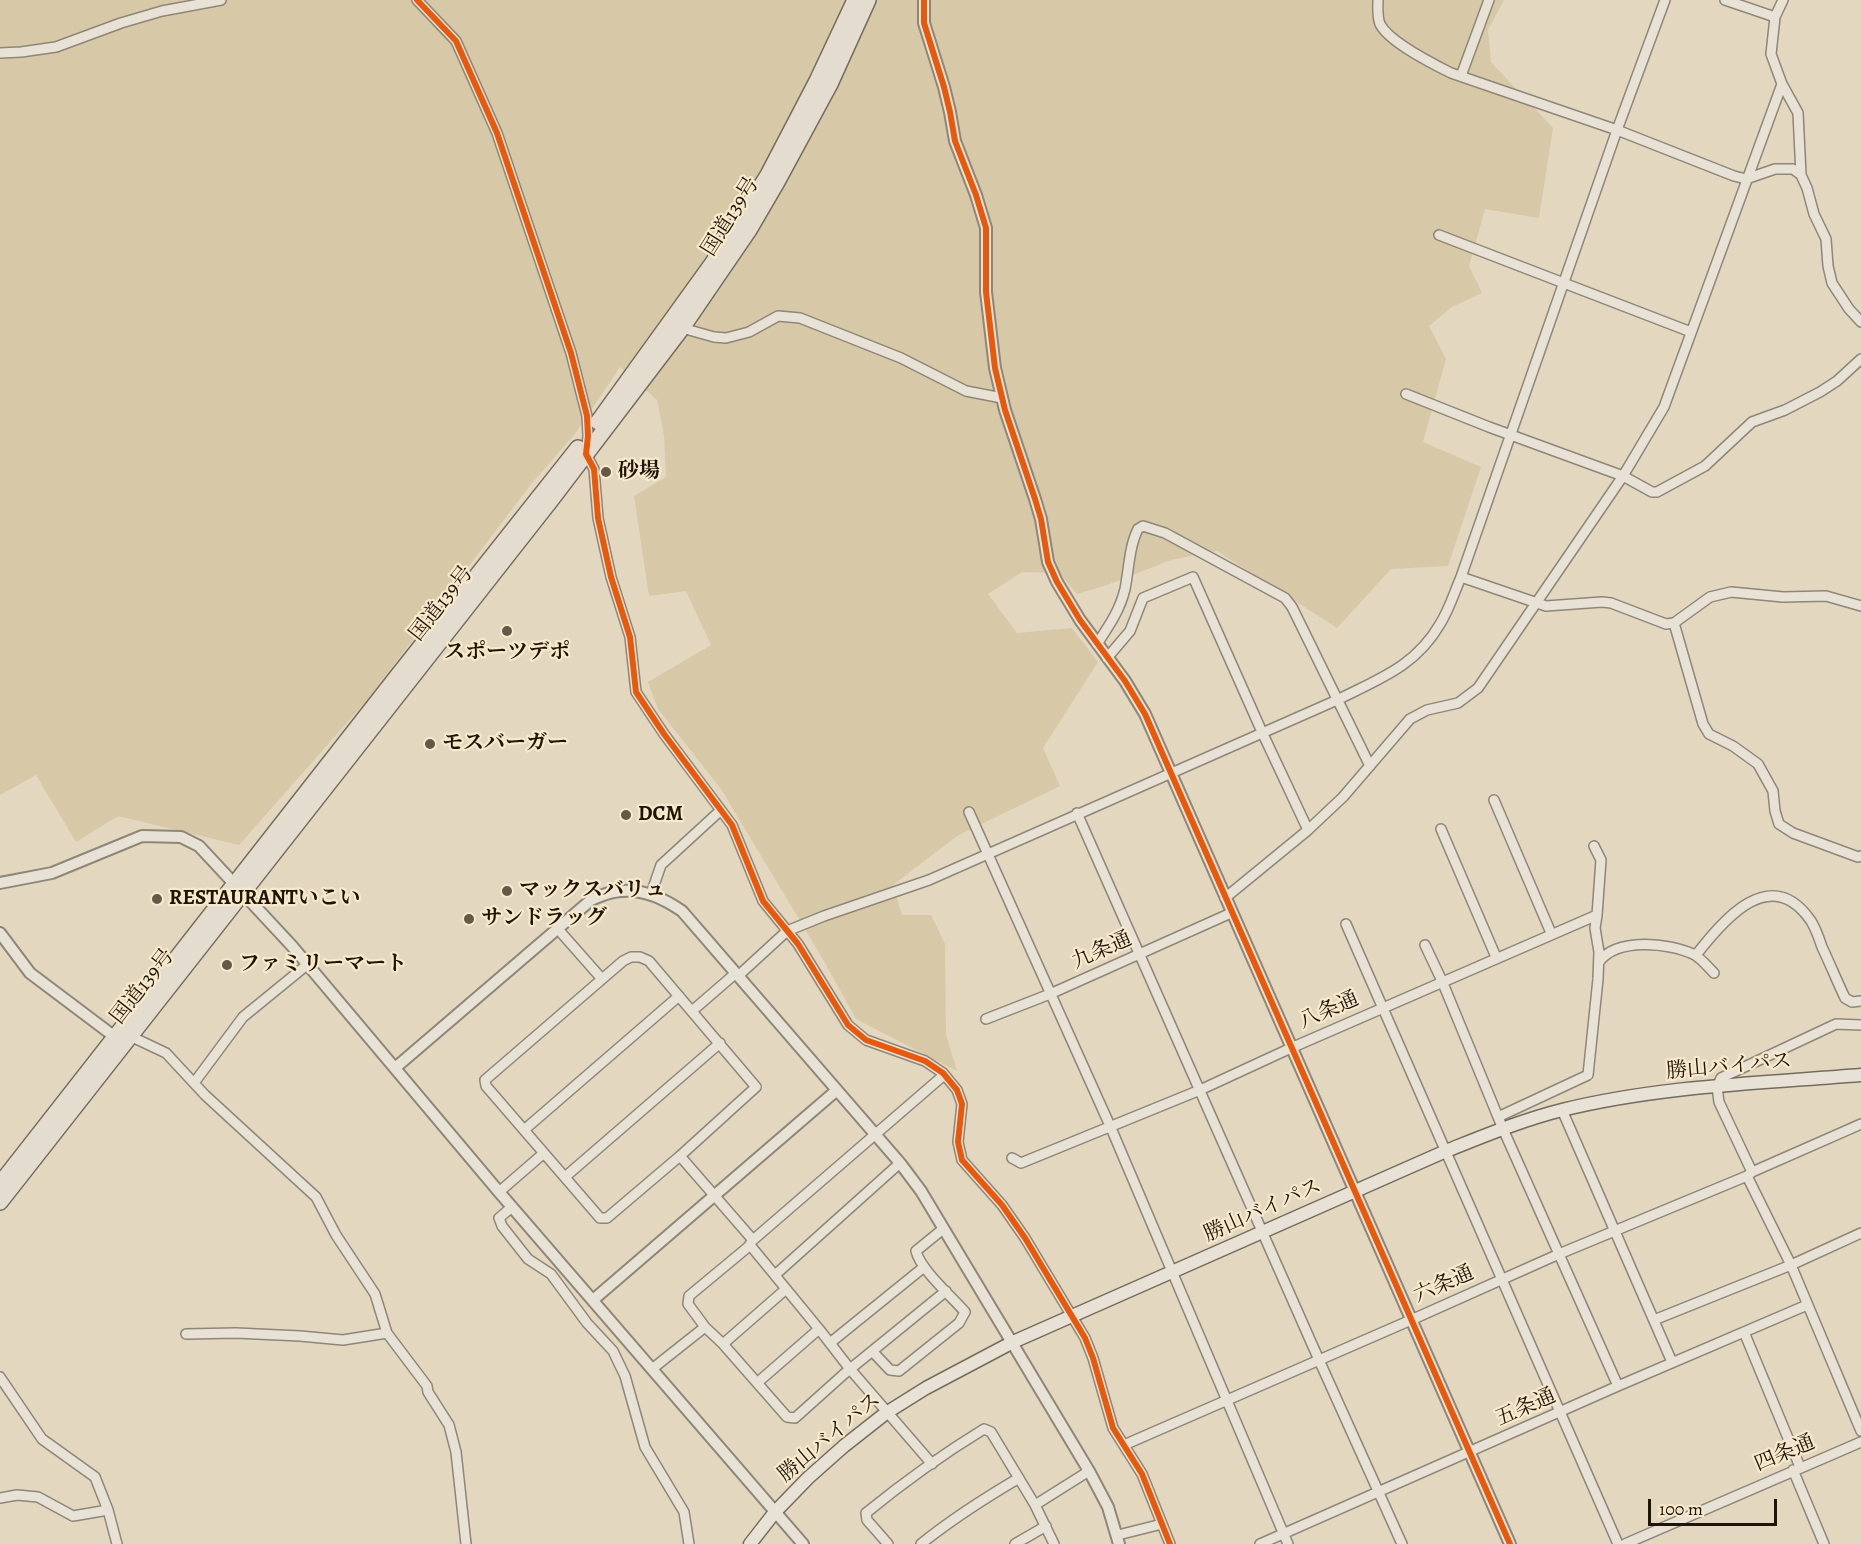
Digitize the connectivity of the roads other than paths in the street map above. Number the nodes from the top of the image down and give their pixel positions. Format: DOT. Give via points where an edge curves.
graph roads {
  1 [pos="221,0"];
  2 [pos="417,0"];
  3 [pos="855,0"];
  4 [pos="868,0"];
  5 [pos="924,0"];
  6 [pos="1378,0"];
  7 [pos="1489,0"];
  8 [pos="1665,0"];
  9 [pos="1725,0"];
  10 [pos="1783,0"];
  11 [pos="1775,17"];
  12 [pos="0,53"];
  13 [pos="1461,76"];
  14 [pos="1782,84"];
  15 [pos="1617,130"];
  16 [pos="1801,175"];
  17 [pos="1746,179"];
  18 [pos="1439,235"];
  19 [pos="1564,284"];
  20 [pos="1861,322"];
  21 [pos="682,328"];
  22 [pos="1691,332"];
  23 [pos="1861,359"];
  24 [pos="1406,394"];
  25 [pos="1002,398"];
  26 [pos="1511,435"];
  27 [pos="588,436"];
  28 [pos="586,454"];
  29 [pos="1623,476"];
  30 [pos="1461,577"];
  31 [pos="1535,602"];
  32 [pos="1861,606"];
  33 [pos="1674,623"];
  34 [pos="1097,644"];
  35 [pos="1107,658"];
  36 [pos="1337,700"];
  37 [pos="1262,732"];
  38 [pos="1370,766"];
  39 [pos="1170,772"];
  40 [pos="1494,800"];
  41 [pos="721,810"];
  42 [pos="969,812"];
  43 [pos="1077,813"];
  44 [pos="1441,829"];
  45 [pos="1308,831"];
  46 [pos="1594,846"];
  47 [pos="987,854"];
  48 [pos="1861,856"];
  49 [pos="0,883"];
  50 [pos="239,889"];
  51 [pos="651,894"];
  52 [pos="1225,898"];
  53 [pos="1231,913"];
  54 [pos="1597,915"];
  55 [pos="1346,924"];
  56 [pos="557,928"];
  57 [pos="787,931"];
  58 [pos="0,933"];
  59 [pos="1551,933"];
  60 [pos="1425,945"];
  61 [pos="1139,954"];
  62 [pos="1696,955"];
  63 [pos="1496,957"];
  64 [pos="1599,963"];
  65 [pos="308,964"];
  66 [pos="1714,973"];
  67 [pos="737,975"];
  68 [pos="602,979"];
  69 [pos="1442,981"];
  70 [pos="1050,994"];
  71 [pos="679,996"];
  72 [pos="1861,1001"];
  73 [pos="1383,1007"];
  74 [pos="692,1011"];
  75 [pos="986,1019"];
  76 [pos="1861,1025"];
  77 [pos="123,1036"];
  78 [pos="720,1043"];
  79 [pos="1291,1048"];
  80 [pos="395,1068"];
  81 [pos="944,1075"];
  82 [pos="1861,1075"];
  83 [pos="194,1083"];
  84 [pos="1717,1087"];
  85 [pos="837,1090"];
  86 [pos="1200,1090"];
  87 [pos="1562,1110"];
  88 [pos="1500,1123"];
  89 [pos="1861,1124"];
  90 [pos="1111,1128"];
  91 [pos="524,1130"];
  92 [pos="876,1134"];
  93 [pos="1446,1151"];
  94 [pos="544,1153"];
  95 [pos="680,1156"];
  96 [pos="1012,1158"];
  97 [pos="900,1163"];
  98 [pos="1750,1174"];
  99 [pos="565,1177"];
  100 [pos="0,1184"];
  101 [pos="499,1192"];
  102 [pos="1354,1192"];
  103 [pos="715,1196"];
  104 [pos="0,1202"];
  105 [pos="512,1207"];
  106 [pos="944,1229"];
  107 [pos="1616,1230"];
  108 [pos="1263,1232"];
  109 [pos="1861,1233"];
  110 [pos="752,1243"];
  111 [pos="1559,1254"];
  112 [pos="1791,1265"];
  113 [pos="924,1267"];
  114 [pos="1172,1272"];
  115 [pos="775,1275"];
  116 [pos="1501,1280"];
  117 [pos="786,1289"];
  118 [pos="946,1290"];
  119 [pos="593,1300"];
  120 [pos="1807,1305"];
  121 [pos="1071,1316"];
  122 [pos="1411,1320"];
  123 [pos="1654,1320"];
  124 [pos="705,1327"];
  125 [pos="819,1329"];
  126 [pos="1744,1332"];
  127 [pos="387,1333"];
  128 [pos="186,1334"];
  129 [pos="1013,1342"];
  130 [pos="830,1343"];
  131 [pos="723,1344"];
  132 [pos="872,1351"];
  133 [pos="1319,1360"];
  134 [pos="1672,1362"];
  135 [pos="652,1369"];
  136 [pos="850,1369"];
  137 [pos="0,1377"];
  138 [pos="757,1383"];
  139 [pos="1618,1386"];
  140 [pos="1226,1399"];
  141 [pos="887,1412"];
  142 [pos="1561,1412"];
  143 [pos="1861,1431"];
  144 [pos="1861,1442"];
  145 [pos="1124,1445"];
  146 [pos="1469,1452"];
  147 [pos="932,1464"];
  148 [pos="1797,1468"];
  149 [pos="1089,1471"];
  150 [pos="1019,1478"];
  151 [pos="1379,1491"];
  152 [pos="0,1498"];
  153 [pos="1035,1505"];
  154 [pos="108,1510"];
  155 [pos="775,1512"];
  156 [pos="1162,1524"];
  157 [pos="1046,1526"];
  158 [pos="1283,1534"];
  159 [pos="1118,1539"];
  160 [pos="117,1544"];
  161 [pos="466,1544"];
  162 [pos="688,1544"];
  163 [pos="750,1544"];
  164 [pos="803,1544"];
  165 [pos="888,1544"];
  166 [pos="921,1544"];
  167 [pos="1015,1544"];
  168 [pos="1054,1544"];
  169 [pos="1170,1544"];
  170 [pos="1260,1544"];
  171 [pos="1288,1544"];
  172 [pos="1402,1544"];
  173 [pos="1510,1544"];
  174 [pos="1618,1544"];
  175 [pos="1625,1544"];
  176 [pos="1824,1544"];
  1 -- 12 [label="street" via="162,11 56,47"];
  2 -- 27 [label="street" via="456,41 497,133 571,353 584,398"];
  3 -- 27 [label="highway, 国道139号" via="768,175 712,264"];
  4 -- 21 [label="highway, 国道139号" via="830,84 777,182"];
  5 -- 25 [label="street" via="924,23 955,141 986,228 986,292"];
  6 -- 13 [label="street" via="1380,24 1392,38 1451,74"];
  7 -- 13 [label="street"];
  8 -- 15 [label="street"];
  9 -- 11 [label="street"];
  10 -- 11 [label="street"];
  11 -- 14 [label="street" via="1771,54"];
  13 -- 15 [label="street"];
  14 -- 16 [label="street" via="1798,113"];
  14 -- 17 [label="street"];
  15 -- 17 [label="street"];
  15 -- 19 [label="street"];
  16 -- 17 [label="street" via="1793,169 1775,169"];
  16 -- 20 [label="street" via="1826,239 1832,283"];
  17 -- 22 [label="street"];
  18 -- 19 [label="street"];
  19 -- 22 [label="street"];
  19 -- 26 [label="street"];
  21 -- 25 [label="street" via="726,338 749,332 778,316 800,318 901,358 966,391"];
  21 -- 28 [label="highway, 国道139号"];
  22 -- 29 [label="street" via="1664,407"];
  23 -- 29 [label="street" via="1820,392 1752,422 1705,466 1657,492"];
  24 -- 26 [label="street"];
  25 -- 34 [label="street" via="1041,519 1048,562"];
  26 -- 29 [label="street"];
  26 -- 30 [label="street"];
  27 -- 28 [label="street"];
  27 -- 50 [label="highway, 国道139号"];
  28 -- 41 [label="street" via="594,469 598,518 611,577 630,637 636,692"];
  28 -- 50 [label="highway, 国道139号"];
  29 -- 31 [label="street"];
  30 -- 31 [label="street"];
  30 -- 36 [label="street" via="1441,624 1410,661"];
  31 -- 33 [label="street" via="1546,606 1611,603 1665,624"];
  31 -- 38 [label="street" via="1478,688 1458,703 1427,710 1410,719"];
  32 -- 33 [label="street" via="1826,596 1731,592 1710,597"];
  33 -- 48 [label="street" via="1709,734 1758,764 1773,791 1779,824 1793,833"];
  34 -- 35 [label="street"];
  34 -- 36 [label="street" via="1119,608 1134,540 1143,526 1165,533 1286,598"];
  35 -- 37 [label="street" via="1130,631 1143,598 1193,577"];
  35 -- 39 [label="street" via="1145,714"];
  36 -- 37 [label="street"];
  36 -- 38 [label="street"];
  37 -- 39 [label="street"];
  37 -- 45 [label="street"];
  38 -- 45 [label="street"];
  39 -- 43 [label="street"];
  39 -- 52 [label="street"];
  40 -- 59 [label="street"];
  41 -- 51 [label="street" via="661,865"];
  41 -- 57 [label="street" via="732,825 764,901"];
  42 -- 47 [label="street"];
  43 -- 47 [label="street"];
  43 -- 61 [label="street"];
  44 -- 63 [label="street"];
  45 -- 52 [label="street"];
  46 -- 54 [label="street" via="1601,860"];
  47 -- 57 [label="street" via="928,880"];
  47 -- 70 [label="street"];
  49 -- 50 [label="street" via="52,873 142,836 162,836 181,837 199,846"];
  50 -- 65 [label="street"];
  50 -- 77 [label="highway, 国道139号"];
  51 -- 56 [label="street" via="612,892 591,900"];
  51 -- 67 [label="street" via="682,911"];
  52 -- 53 [label="street"];
  53 -- 61 [label="street, 九条通"];
  53 -- 79 [label="street"];
  54 -- 59 [label="street, 八条通"];
  54 -- 64 [label="street"];
  55 -- 73 [label="street"];
  56 -- 68 [label="street"];
  56 -- 80 [label="street"];
  57 -- 67 [label="street"];
  57 -- 81 [label="street" via="848,1024 866,1040 925,1061"];
  58 -- 77 [label="street" via="30,973"];
  59 -- 63 [label="street, 八条通"];
  60 -- 69 [label="street"];
  61 -- 70 [label="street, 九条通"];
  61 -- 86 [label="street"];
  62 -- 64 [label="street" via="1671,946 1630,946 1603,957"];
  62 -- 66 [label="street"];
  62 -- 72 [label="street" via="1743,905 1764,897 1783,896 1812,923 1845,998"];
  63 -- 69 [label="street, 八条通"];
  64 -- 88 [label="street" via="1588,1075"];
  65 -- 80 [label="street"];
  65 -- 83 [label="street" via="243,1017"];
  67 -- 74 [label="street"];
  67 -- 85 [label="street"];
  68 -- 71 [label="street" via="623,961 640,957 649,961"];
  68 -- 91 [label="street" via="485,1080"];
  69 -- 73 [label="street, 八条通"];
  69 -- 88 [label="street"];
  70 -- 75 [label="street, 九条通"];
  70 -- 90 [label="street"];
  71 -- 74 [label="street"];
  71 -- 91 [label="street"];
  73 -- 79 [label="street, 八条通"];
  73 -- 93 [label="street"];
  74 -- 78 [label="street"];
  76 -- 84 [label="street" via="1836,1024 1721,1078"];
  77 -- 83 [label="street" via="166,1053"];
  77 -- 100 [label="highway, 国道139号"];
  77 -- 104 [label="highway, 国道139号"];
  78 -- 95 [label="street" via="756,1087"];
  78 -- 99 [label="street"];
  79 -- 86 [label="street, 八条通"];
  79 -- 102 [label="street"];
  80 -- 101 [label="street"];
  81 -- 92 [label="street"];
  81 -- 121 [label="street" via="957,1090 962,1104 958,1142 962,1160 1002,1205"];
  82 -- 84 [label="main road, 勝山バイパス"];
  83 -- 127 [label="street" via="316,1197 375,1294"];
  84 -- 87 [label="main road, 勝山バイパス" via="1641,1095"];
  84 -- 98 [label="street" via="1719,1102"];
  85 -- 92 [label="street"];
  85 -- 103 [label="street"];
  86 -- 90 [label="street, 八条通"];
  86 -- 108 [label="street"];
  87 -- 88 [label="main road, 勝山バイパス"];
  87 -- 107 [label="street"];
  88 -- 93 [label="main road, 勝山バイパス"];
  88 -- 111 [label="street"];
  89 -- 98 [label="street, 六条通"];
  90 -- 96 [label="street, 八条通" via="1021,1163"];
  90 -- 114 [label="street"];
  91 -- 94 [label="street"];
  92 -- 97 [label="street"];
  92 -- 110 [label="street"];
  93 -- 102 [label="main road, 勝山バイパス"];
  93 -- 116 [label="street"];
  94 -- 99 [label="street"];
  94 -- 101 [label="street"];
  95 -- 99 [label="street" via="607,1218 600,1218"];
  95 -- 103 [label="street"];
  97 -- 106 [label="street"];
  97 -- 115 [label="street"];
  98 -- 107 [label="street, 六条通"];
  98 -- 112 [label="street"];
  101 -- 105 [label="street"];
  102 -- 108 [label="main road, 勝山バイパス"];
  102 -- 122 [label="street"];
  103 -- 110 [label="street"];
  103 -- 119 [label="street"];
  105 -- 119 [label="street"];
  105 -- 162 [label="street" via="499,1218 502,1226 528,1259 551,1274 613,1351 625,1376 645,1447 684,1512"];
  106 -- 113 [label="street" via="916,1251"];
  106 -- 129 [label="street"];
  107 -- 111 [label="street, 六条通"];
  107 -- 123 [label="street"];
  108 -- 114 [label="main road, 勝山バイパス"];
  108 -- 133 [label="street"];
  109 -- 112 [label="street"];
  110 -- 115 [label="street"];
  110 -- 124 [label="street" via="689,1296 688,1304"];
  111 -- 116 [label="street, 六条通"];
  111 -- 139 [label="street"];
  112 -- 120 [label="street"];
  112 -- 123 [label="street"];
  113 -- 118 [label="street"];
  113 -- 130 [label="street"];
  114 -- 121 [label="main road, 勝山バイパス"];
  114 -- 140 [label="street"];
  115 -- 117 [label="street"];
  116 -- 122 [label="street, 六条通"];
  116 -- 142 [label="street"];
  117 -- 125 [label="street"];
  117 -- 131 [label="street"];
  118 -- 132 [label="street"];
  118 -- 132 [label="street" via="965,1312 959,1323 899,1371 890,1370"];
  119 -- 135 [label="street"];
  120 -- 126 [label="street, 五条通"];
  120 -- 143 [label="street"];
  121 -- 129 [label="main road, 勝山バイパス"];
  121 -- 145 [label="street" via="1085,1338 1113,1428"];
  122 -- 133 [label="street, 六条通"];
  122 -- 146 [label="street"];
  123 -- 134 [label="street"];
  124 -- 131 [label="street"];
  124 -- 135 [label="street"];
  125 -- 130 [label="street"];
  125 -- 138 [label="street"];
  126 -- 134 [label="street, 五条通"];
  126 -- 148 [label="street"];
  127 -- 128 [label="street" via="343,1340 300,1335"];
  127 -- 161 [label="street" via="427,1386 449,1425 456,1452"];
  129 -- 141 [label="main road, 勝山バイパス"];
  129 -- 149 [label="street"];
  130 -- 136 [label="street"];
  131 -- 138 [label="street"];
  132 -- 136 [label="street"];
  133 -- 140 [label="street, 六条通"];
  133 -- 151 [label="street"];
  134 -- 139 [label="street, 五条通"];
  135 -- 155 [label="street"];
  136 -- 138 [label="street" via="795,1418 787,1417"];
  136 -- 141 [label="street"];
  137 -- 154 [label="street" via="42,1439 95,1477"];
  139 -- 142 [label="street, 五条通"];
  140 -- 145 [label="street, 六条通"];
  140 -- 158 [label="street"];
  141 -- 147 [label="street"];
  141 -- 155 [label="main road, 勝山バイパス" via="822,1465"];
  142 -- 146 [label="street, 五条通"];
  142 -- 174 [label="street"];
  144 -- 148 [label="street, 四条通"];
  145 -- 156 [label="street" via="1142,1474"];
  146 -- 151 [label="street, 五条通"];
  146 -- 173 [label="street"];
  147 -- 150 [label="street" via="984,1429 991,1432"];
  147 -- 165 [label="street" via="866,1513 867,1520"];
  148 -- 175 [label="street, 四条通"];
  148 -- 176 [label="street"];
  149 -- 153 [label="street"];
  149 -- 159 [label="street" via="1108,1507"];
  150 -- 153 [label="street"];
  150 -- 166 [label="street"];
  151 -- 158 [label="street, 五条通"];
  151 -- 172 [label="street"];
  152 -- 154 [label="street" via="38,1497 73,1516"];
  153 -- 157 [label="street"];
  154 -- 160 [label="street"];
  155 -- 163 [label="main road, 勝山バイパス"];
  155 -- 164 [label="street"];
  156 -- 159 [label="street"];
  156 -- 169 [label="street"];
  157 -- 167 [label="street"];
  157 -- 168 [label="street"];
  158 -- 170 [label="street, 五条通"];
  158 -- 171 [label="street"];
}
